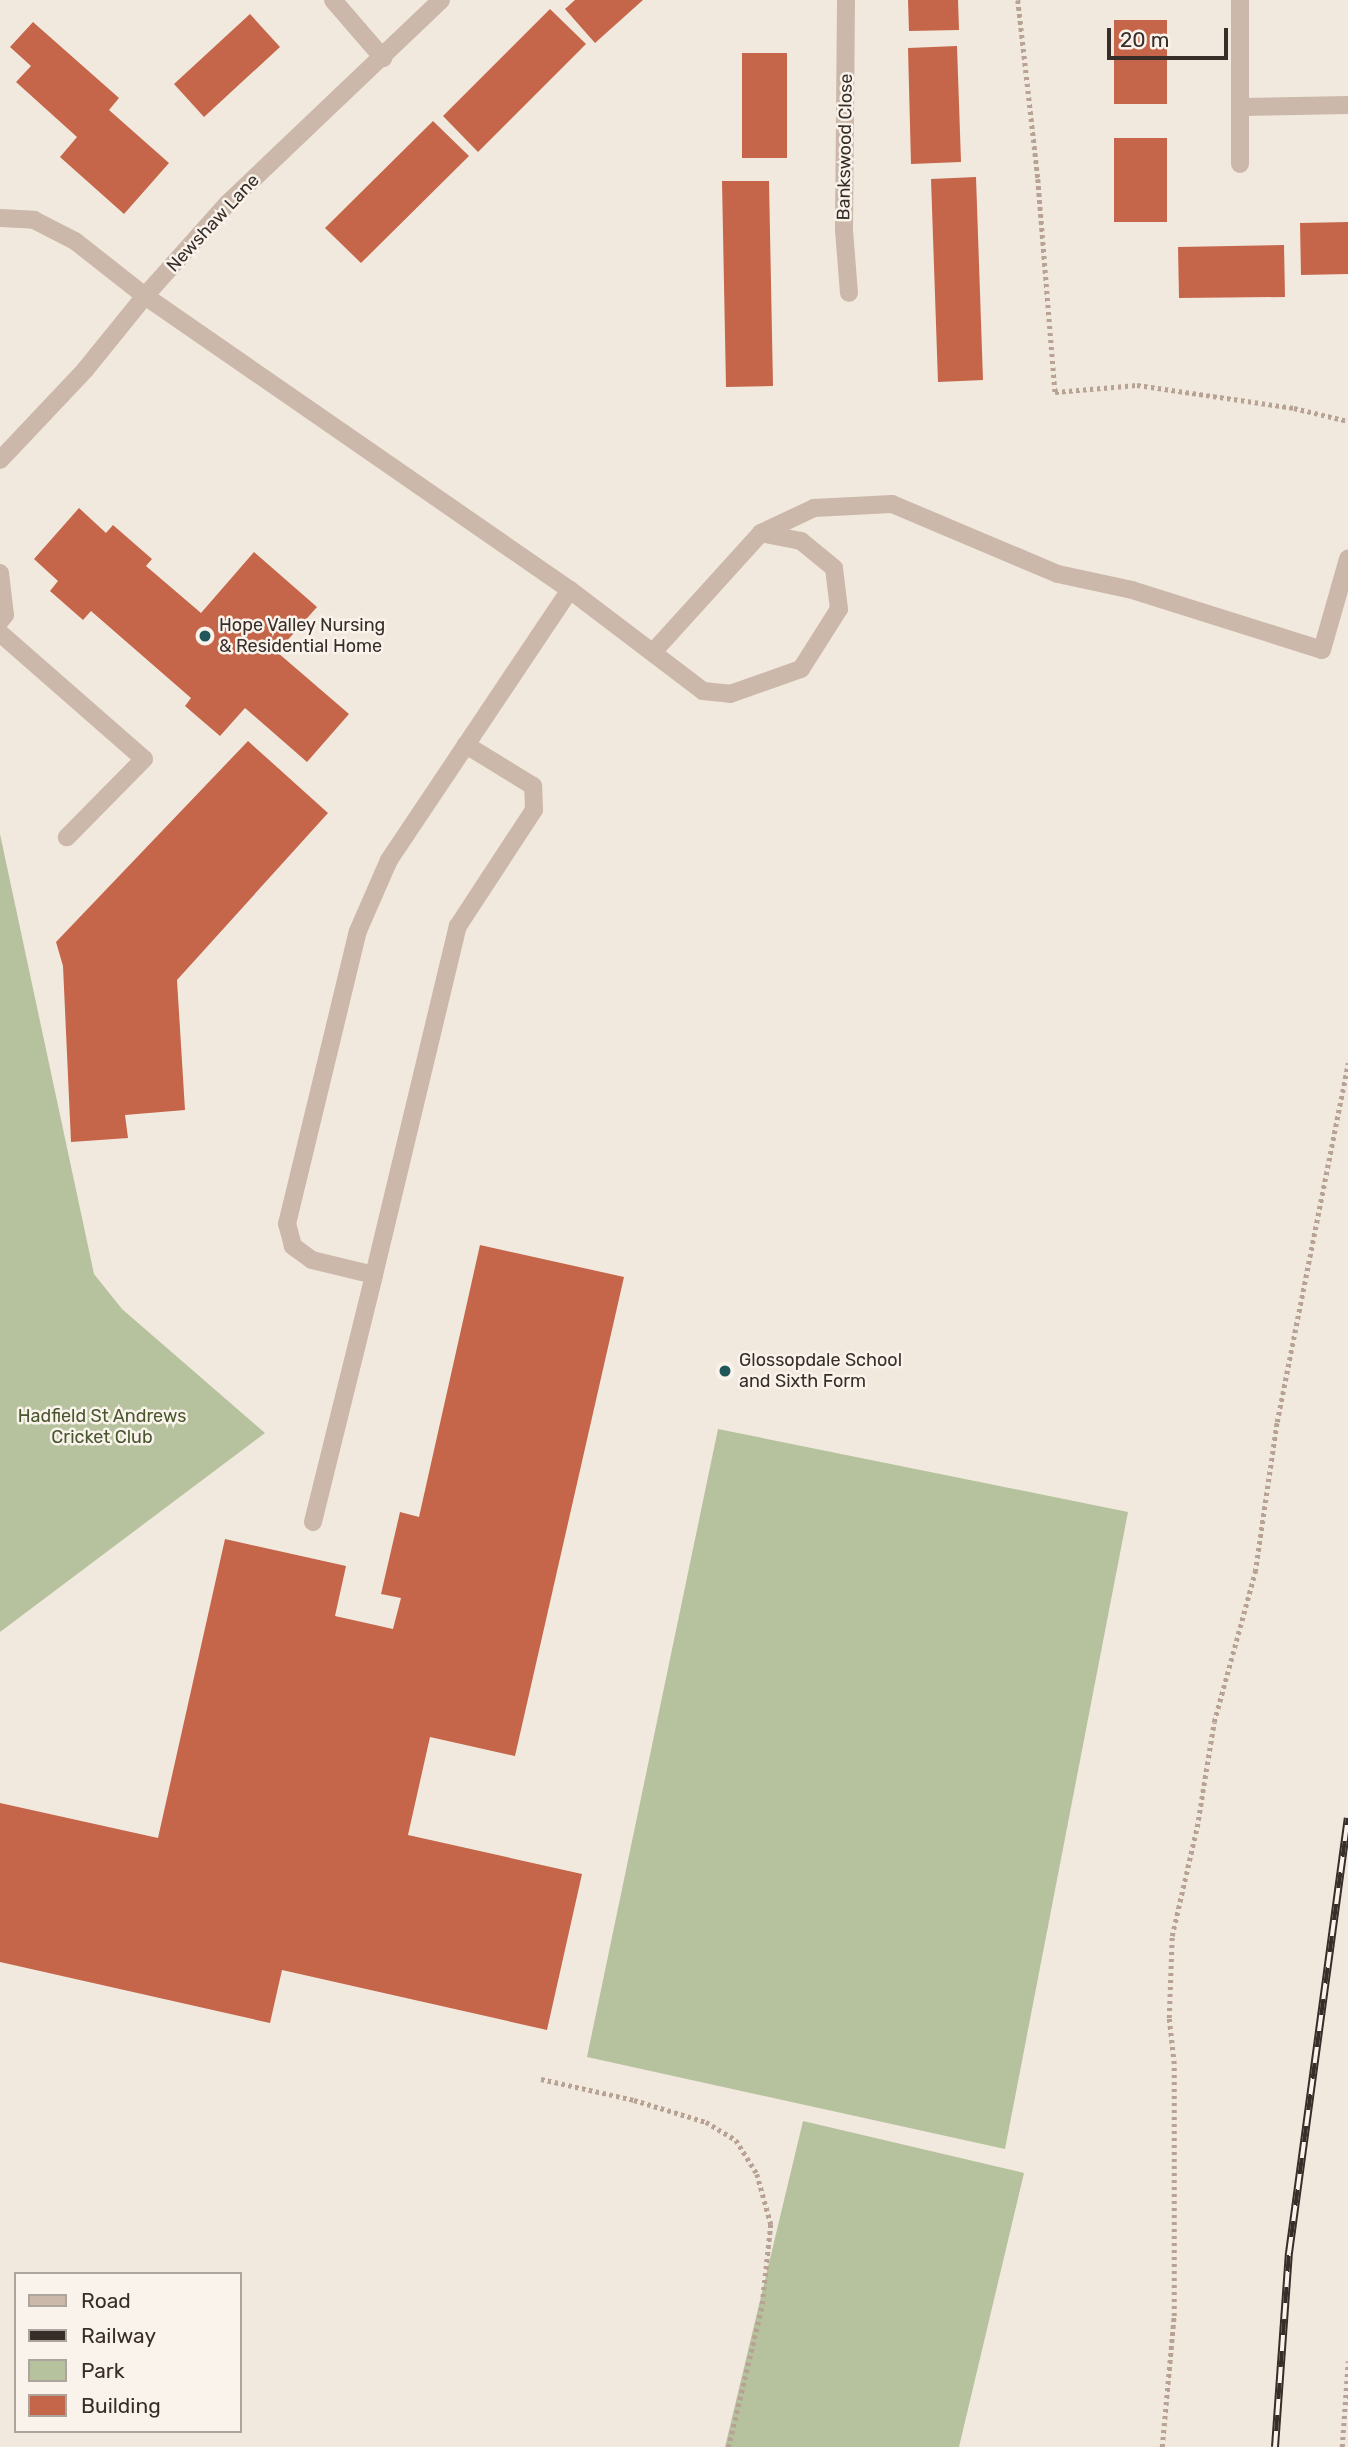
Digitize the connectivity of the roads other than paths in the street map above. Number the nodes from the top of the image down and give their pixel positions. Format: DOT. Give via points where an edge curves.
graph roads {
  1 [pos="333,0"];
  2 [pos="441,0"];
  3 [pos="846,0"];
  4 [pos="1240,0"];
  5 [pos="383,58"];
  6 [pos="1348,105"];
  7 [pos="1241,107"];
  8 [pos="1240,164"];
  9 [pos="0,218"];
  10 [pos="849,293"];
  11 [pos="145,296"];
  12 [pos="0,460"];
  13 [pos="761,533"];
  14 [pos="1348,559"];
  15 [pos="0,573"];
  16 [pos="570,590"];
  17 [pos="0,621"];
  18 [pos="0,633"];
  19 [pos="654,651"];
  20 [pos="466,745"];
  21 [pos="66,837"];
  22 [pos="374,1275"];
  23 [pos="313,1522"];
  1 -- 5 [label="street"];
  2 -- 5 [label="street, Newshaw Lane"];
  3 -- 10 [label="street, Bankswood Close" via="844,230"];
  4 -- 7 [label="street"];
  5 -- 11 [label="street, Newshaw Lane" via="228,203"];
  6 -- 7 [label="street"];
  7 -- 8 [label="street"];
  9 -- 11 [label="street" via="34,220 75,241"];
  11 -- 12 [label="street, Newshaw Lane" via="85,370"];
  11 -- 16 [label="street"];
  13 -- 14 [label="street" via="814,508 892,504 1058,574 1132,590 1322,650"];
  13 -- 19 [label="street"];
  13 -- 19 [label="street" via="802,541 834,568 839,609 801,668 730,694 703,691"];
  15 -- 17 [label="street" via="5,615"];
  16 -- 19 [label="street"];
  16 -- 20 [label="street"];
  18 -- 21 [label="street" via="144,759"];
  20 -- 22 [label="street" via="533,786 534,810 458,926"];
  20 -- 22 [label="street" via="389,860 358,931 287,1224 293,1246 312,1260"];
  22 -- 23 [label="street"];
}
